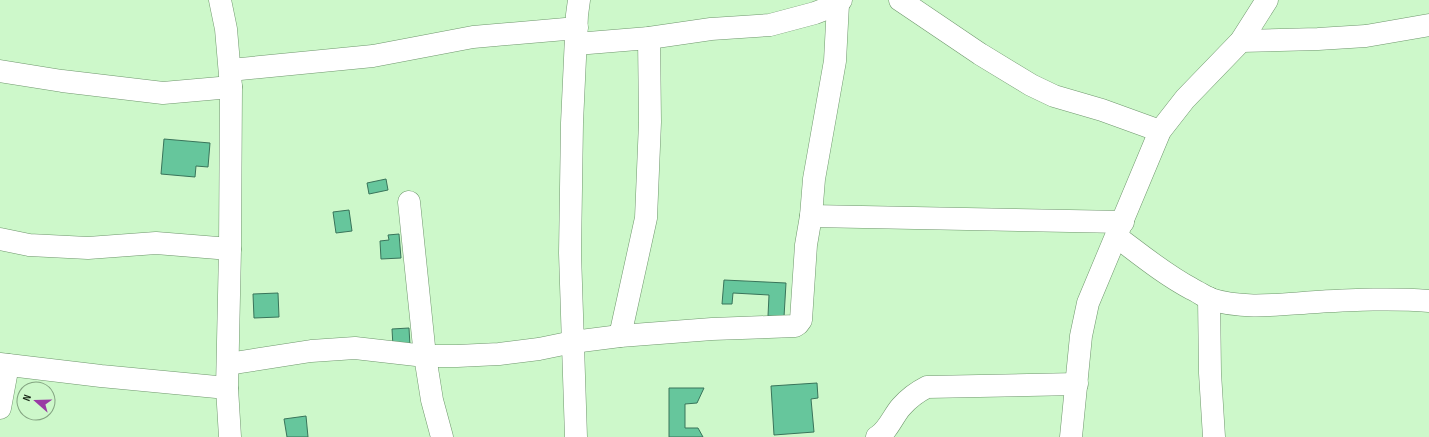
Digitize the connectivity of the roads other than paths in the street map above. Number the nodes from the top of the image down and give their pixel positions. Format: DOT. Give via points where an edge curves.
graph roads {
  1 [pos="220,0"];
  2 [pos="579,0"];
  3 [pos="900,0"];
  4 [pos="1267,0"];
  5 [pos="840,2"];
  6 [pos="1429,25"];
  7 [pos="577,36"];
  8 [pos="649,38"];
  9 [pos="1241,41"];
  10 [pos="0,71"];
  11 [pos="231,78"];
  12 [pos="1160,131"];
  13 [pos="409,202"];
  14 [pos="811,216"];
  15 [pos="1120,229"];
  16 [pos="0,239"];
  17 [pos="230,249"];
  18 [pos="1209,298"];
  19 [pos="1429,301"];
  20 [pos="620,336"];
  21 [pos="572,342"];
  22 [pos="425,356"];
  23 [pos="4,364"];
  24 [pos="228,364"];
  25 [pos="1077,384"];
  26 [pos="227,388"];
  27 [pos="0,408"];
  28 [pos="230,437"];
  29 [pos="442,437"];
  30 [pos="576,437"];
  31 [pos="877,437"];
  32 [pos="1071,437"];
  33 [pos="1214,437"];
  1 -- 11 [label="street"];
  2 -- 7 [label="street"];
  3 -- 12 [label="street" via="1031,85 1054,96"];
  4 -- 9 [label="street"];
  5 -- 8 [label="street" via="815,13 770,25 711,29"];
  5 -- 14 [label="street" via="835,61"];
  6 -- 9 [label="street" via="1366,36"];
  7 -- 8 [label="street"];
  7 -- 11 [label="street" via="473,38"];
  7 -- 21 [label="street" via="572,122"];
  8 -- 20 [label="street" via="650,122 646,218"];
  9 -- 12 [label="street" via="1185,99"];
  10 -- 11 [label="street" via="163,93"];
  11 -- 17 [label="street"];
  12 -- 15 [label="street"];
  13 -- 22 [label="street"];
  14 -- 15 [label="street"];
  14 -- 20 [label="street" via="806,245 801,320 795,326"];
  15 -- 18 [label="street" via="1156,268"];
  15 -- 25 [label="street" via="1088,303 1081,336"];
  16 -- 17 [label="street" via="29,245 88,248 156,243"];
  17 -- 24 [label="street"];
  18 -- 19 [label="street" via="1229,304 1246,305 1367,299"];
  18 -- 33 [label="street"];
  20 -- 21 [label="street"];
  21 -- 22 [label="street" via="539,350 499,354"];
  21 -- 30 [label="street"];
  22 -- 24 [label="street" via="355,348 311,351"];
  22 -- 29 [label="street" via="432,400"];
  23 -- 26 [label="street"];
  23 -- 27 [label="street"];
  24 -- 26 [label="street"];
  25 -- 31 [label="street" via="927,388 901,407"];
  25 -- 32 [label="street"];
  26 -- 28 [label="street"];
}
